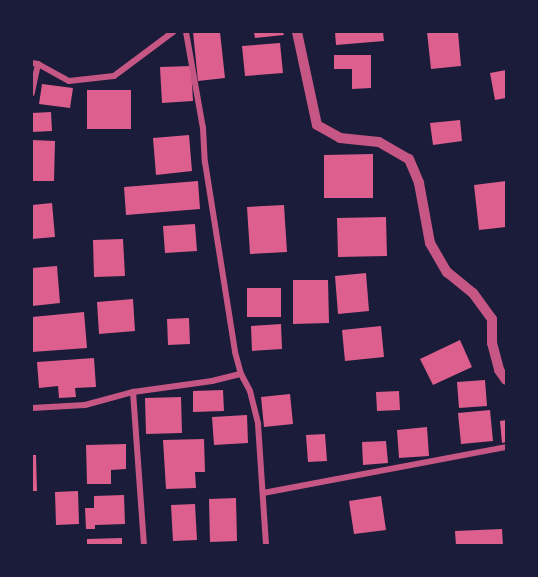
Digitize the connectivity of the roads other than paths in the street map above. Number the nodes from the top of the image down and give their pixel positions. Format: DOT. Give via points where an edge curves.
graph roads {
  1 [pos="173,32"];
  2 [pos="186,32"];
  3 [pos="297,32"];
  4 [pos="35,64"];
  5 [pos="32,93"];
  6 [pos="241,374"];
  7 [pos="507,380"];
  8 [pos="133,392"];
  9 [pos="32,408"];
  10 [pos="507,447"];
  11 [pos="263,493"];
  12 [pos="144,546"];
  13 [pos="266,546"];
  1 -- 4 [label="street" via="114,76 69,81"];
  2 -- 6 [label="street"];
  3 -- 7 [label="street" via="317,125 340,138 379,142 409,159 419,183 430,243 447,272 473,293 492,319 492,343 499,370"];
  4 -- 5 [label="street"];
  6 -- 8 [label="street"];
  6 -- 11 [label="street" via="250,391 258,424"];
  8 -- 9 [label="street" via="85,405"];
  8 -- 12 [label="street"];
  10 -- 11 [label="street"];
  11 -- 13 [label="street"];
}
